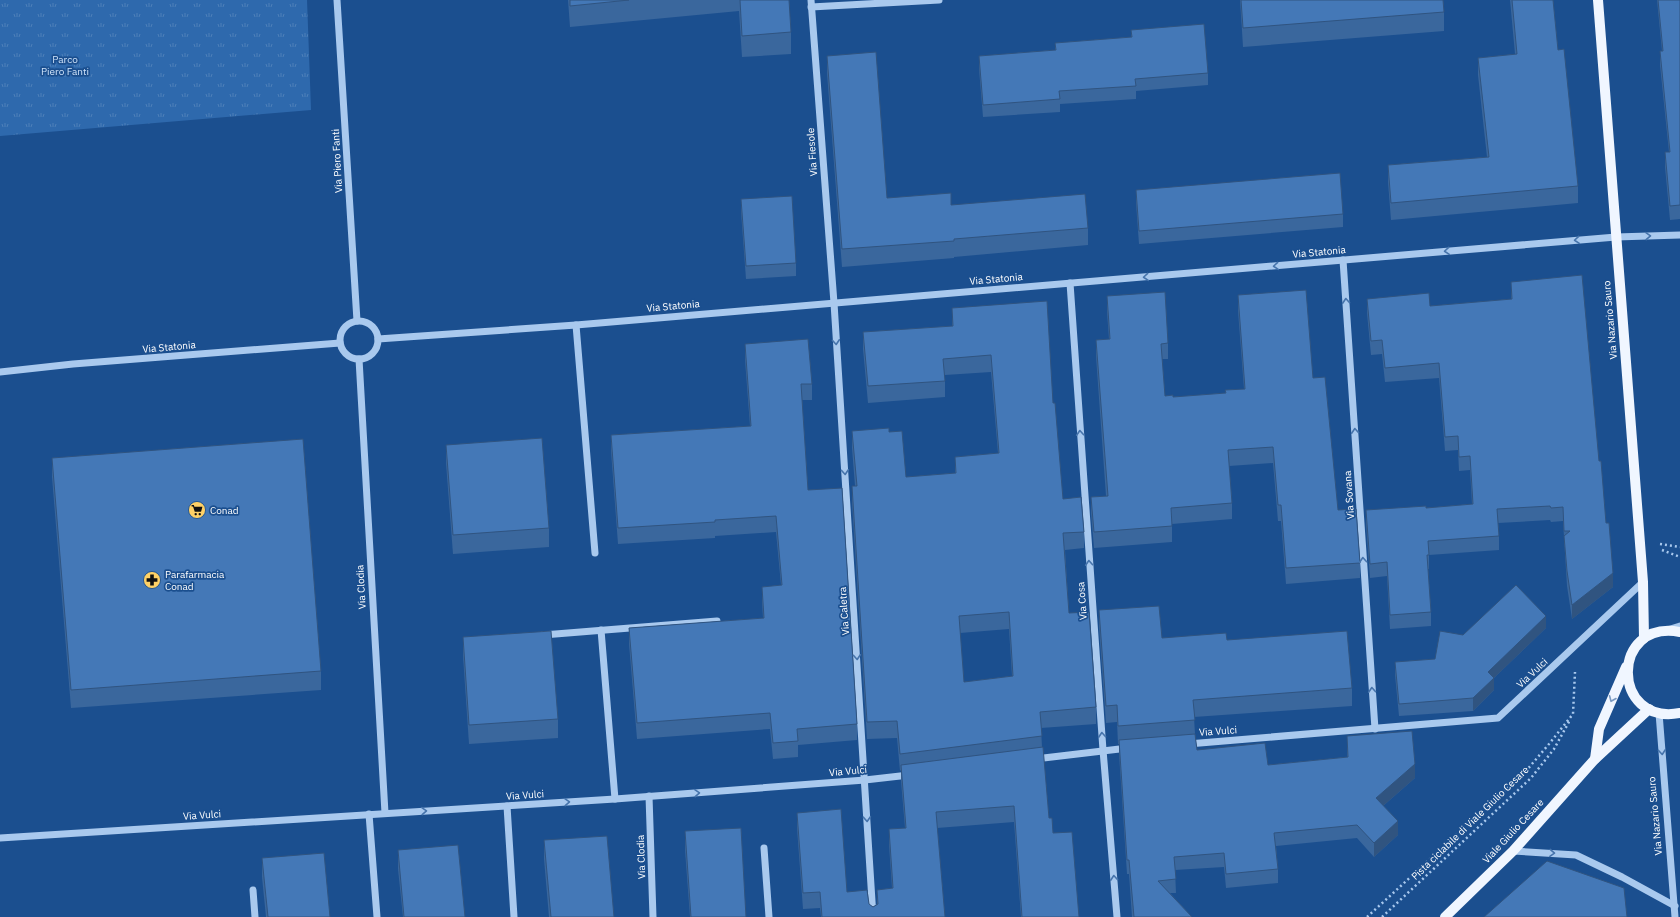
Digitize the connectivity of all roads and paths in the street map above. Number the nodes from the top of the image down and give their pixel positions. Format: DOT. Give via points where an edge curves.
graph roads {
  1 [pos="337,0"];
  2 [pos="939,0"];
  3 [pos="1598,0"];
  4 [pos="811,4"];
  5 [pos="1680,235"];
  6 [pos="1616,237"];
  7 [pos="1343,260"];
  8 [pos="1070,283"];
  9 [pos="834,303"];
  10 [pos="357,322"];
  11 [pos="576,325"];
  12 [pos="378,339"];
  13 [pos="340,343"];
  14 [pos="359,359"];
  15 [pos="0,372"];
  16 [pos="595,553"];
  17 [pos="1643,582"];
  18 [pos="717,621"];
  19 [pos="1680,626"];
  20 [pos="601,630"];
  21 [pos="1666,630"];
  22 [pos="1680,632"];
  23 [pos="537,635"];
  24 [pos="1644,638"];
  25 [pos="1577,644"];
  26 [pos="1628,663"];
  27 [pos="1649,709"];
  28 [pos="1659,713"];
  29 [pos="1680,713"];
  30 [pos="1573,714"];
  31 [pos="1374,729"];
  32 [pos="1180,744"];
  33 [pos="1134,748"];
  34 [pos="1103,750"];
  35 [pos="1595,759"];
  36 [pos="1023,760"];
  37 [pos="920,773"];
  38 [pos="865,780"];
  39 [pos="648,796"];
  40 [pos="615,799"];
  41 [pos="507,806"];
  42 [pos="385,813"];
  43 [pos="369,814"];
  44 [pos="0,838"];
  45 [pos="764,848"];
  46 [pos="1513,851"];
  47 [pos="253,890"];
  48 [pos="1675,906"];
  49 [pos="255,917"];
  50 [pos="377,917"];
  51 [pos="514,917"];
  52 [pos="653,917"];
  53 [pos="769,917"];
  54 [pos="873,917"];
  55 [pos="1117,917"];
  56 [pos="1367,917"];
  57 [pos="1382,917"];
  58 [pos="1445,917"];
  59 [pos="1675,917"];
  1 -- 10 [label="street, Via Piero Fanti"];
  2 -- 4 [label="street"];
  3 -- 6 [label="main road, Via Nazario Sauro"];
  4 -- 9 [label="street, Via Fiesole"];
  6 -- 5 [label="street, Via Statonia, one-way"];
  6 -- 7 [label="street, Via Statonia, one-way"];
  6 -- 17 [label="main road, Via Nazario Sauro"];
  7 -- 8 [label="street, Via Statonia, one-way"];
  31 -- 7 [label="street, Via Sovana, one-way"];
  8 -- 9 [label="street, Via Statonia"];
  34 -- 8 [label="street, Via Cosa, one-way"];
  9 -- 11 [label="street, Via Statonia"];
  9 -- 38 [label="street, Via Caletra, one-way"];
  10 -- 12 [label="street" via="369,324"];
  10 -- 13 [label="street" via="346,326 342,331"];
  11 -- 12 [label="street, Via Statonia"];
  11 -- 16 [label="street"];
  12 -- 14 [label="street" via="370,355"];
  13 -- 14 [label="street" via="349,356"];
  13 -- 15 [label="street, Via Statonia"];
  14 -- 42 [label="street, Via Clodia"];
  17 -- 24 [label="main road, Via Nazario Sauro"];
  17 -- 25 [label="street, Via Vulci"];
  18 -- 20 [label="street"];
  19 -- 21 [label="street"];
  20 -- 23 [label="street"];
  20 -- 40 [label="street"];
  21 -- 22 [label="main road"];
  21 -- 24 [label="main road"];
  24 -- 26 [label="main road" via="1636,645"];
  25 -- 30 [label="path"];
  25 -- 31 [label="street, Via Vulci" via="1498,718"];
  26 -- 27 [label="main road" via="1628,685 1633,695"];
  26 -- 35 [label="main road, one-way" via="1599,729"];
  27 -- 28 [label="main road"];
  27 -- 35 [label="main road, Viale Giulio Cesare"];
  28 -- 29 [label="main road"];
  28 -- 48 [label="street, Via Nazario Sauro, one-way"];
  30 -- 56 [label="path" via="1526,771"];
  30 -- 57 [label="path, Pista ciclabile di Viale Giulio Cesare" via="1554,749 1531,778"];
  31 -- 32 [label="street, Via Vulci"];
  33 -- 34 [label="street"];
  34 -- 36 [label="street"];
  55 -- 34 [label="street, Via Cosa, one-way"];
  35 -- 46 [label="main road, Viale Giulio Cesare"];
  37 -- 38 [label="street, Via Vulci"];
  39 -- 38 [label="street, Via Vulci, one-way"];
  38 -- 54 [label="street, Via Caletra, one-way"];
  39 -- 40 [label="street, Via Vulci"];
  39 -- 52 [label="street, Via Clodia"];
  41 -- 40 [label="street, Via Vulci, one-way"];
  42 -- 41 [label="street, Via Vulci, one-way"];
  41 -- 51 [label="street"];
  42 -- 43 [label="street, Via Vulci"];
  43 -- 44 [label="street, Via Vulci"];
  43 -- 50 [label="street"];
  45 -- 53 [label="street"];
  46 -- 48 [label="street, one-way" via="1576,855"];
  46 -- 58 [label="main road, Viale Giulio Cesare"];
  47 -- 49 [label="street"];
  48 -- 59 [label="street, Via Nazario Sauro"];
}
